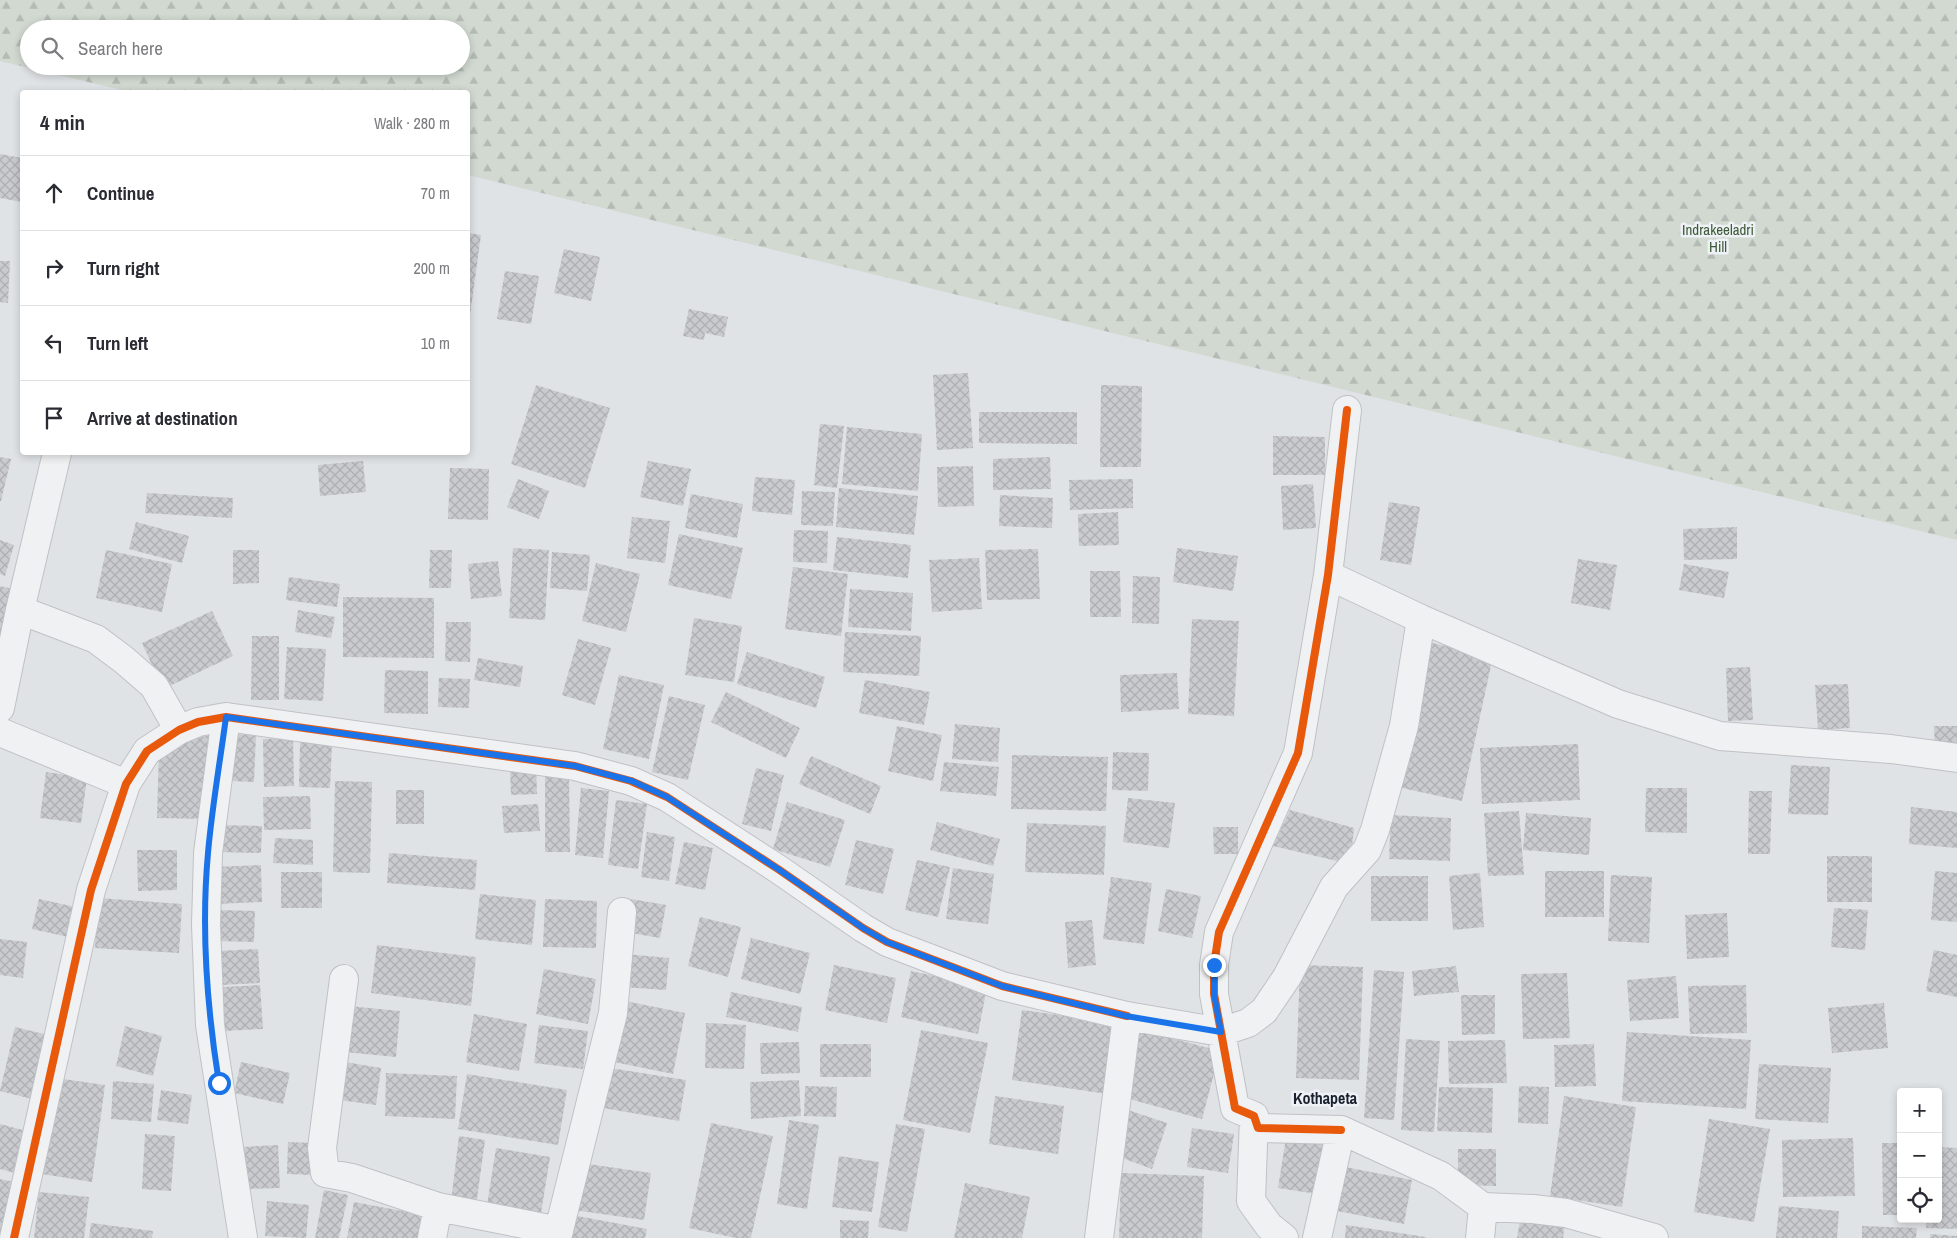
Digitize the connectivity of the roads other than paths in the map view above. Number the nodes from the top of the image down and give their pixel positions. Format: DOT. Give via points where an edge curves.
graph roads {
  1 [pos="1347,410"];
  2 [pos="57,455"];
  3 [pos="1328,575"];
  4 [pos="20,610"];
  5 [pos="1421,619"];
  6 [pos="0,708"];
  7 [pos="226,717"];
  8 [pos="179,730"];
  9 [pos="0,732"];
  10 [pos="1957,758"];
  11 [pos="126,784"];
  12 [pos="622,912"];
  13 [pos="344,979"];
  14 [pos="1126,1016"];
  15 [pos="1221,1032"];
  16 [pos="1254,1116"];
  17 [pos="1341,1130"];
  18 [pos="438,1207"];
  19 [pos="1484,1207"];
  20 [pos="558,1234"];
  21 [pos="14,1238"];
  22 [pos="243,1238"];
  23 [pos="432,1238"];
  24 [pos="1099,1238"];
  25 [pos="1284,1238"];
  26 [pos="1317,1238"];
  27 [pos="1480,1238"];
  28 [pos="1654,1238"];
  1 -- 3 [label="street"];
  2 -- 4 [label="street"];
  3 -- 5 [label="street"];
  3 -- 15 [label="street" via="1298,753 1219,932 1214,994"];
  4 -- 6 [label="street"];
  4 -- 8 [label="street" via="96,639 124,660 154,686"];
  5 -- 10 [label="street" via="1618,704 1720,736 1890,749"];
  5 -- 15 [label="street" via="1404,726 1368,850 1334,887 1287,977 1264,1011 1248,1023"];
  7 -- 8 [label="street" via="198,722"];
  7 -- 14 [label="street" via="575,766 632,781 667,797 887,942 1002,986"];
  7 -- 22 [label="street" via="208,853 206,925 210,1025"];
  8 -- 11 [label="street" via="147,750"];
  9 -- 11 [label="street"];
  11 -- 21 [label="street" via="91,890"];
  12 -- 20 [label="street" via="613,1013"];
  13 -- 18 [label="street" via="322,1148 325,1173 352,1178"];
  14 -- 15 [label="street"];
  14 -- 24 [label="street"];
  15 -- 16 [label="street" via="1234,1108"];
  16 -- 17 [label="street" via="1258,1128"];
  16 -- 25 [label="street" via="1251,1201 1269,1226"];
  17 -- 19 [label="street" via="1441,1176"];
  17 -- 26 [label="street"];
  18 -- 20 [label="street"];
  18 -- 23 [label="street"];
  19 -- 27 [label="street"];
  19 -- 28 [label="street" via="1566,1213"];
}
